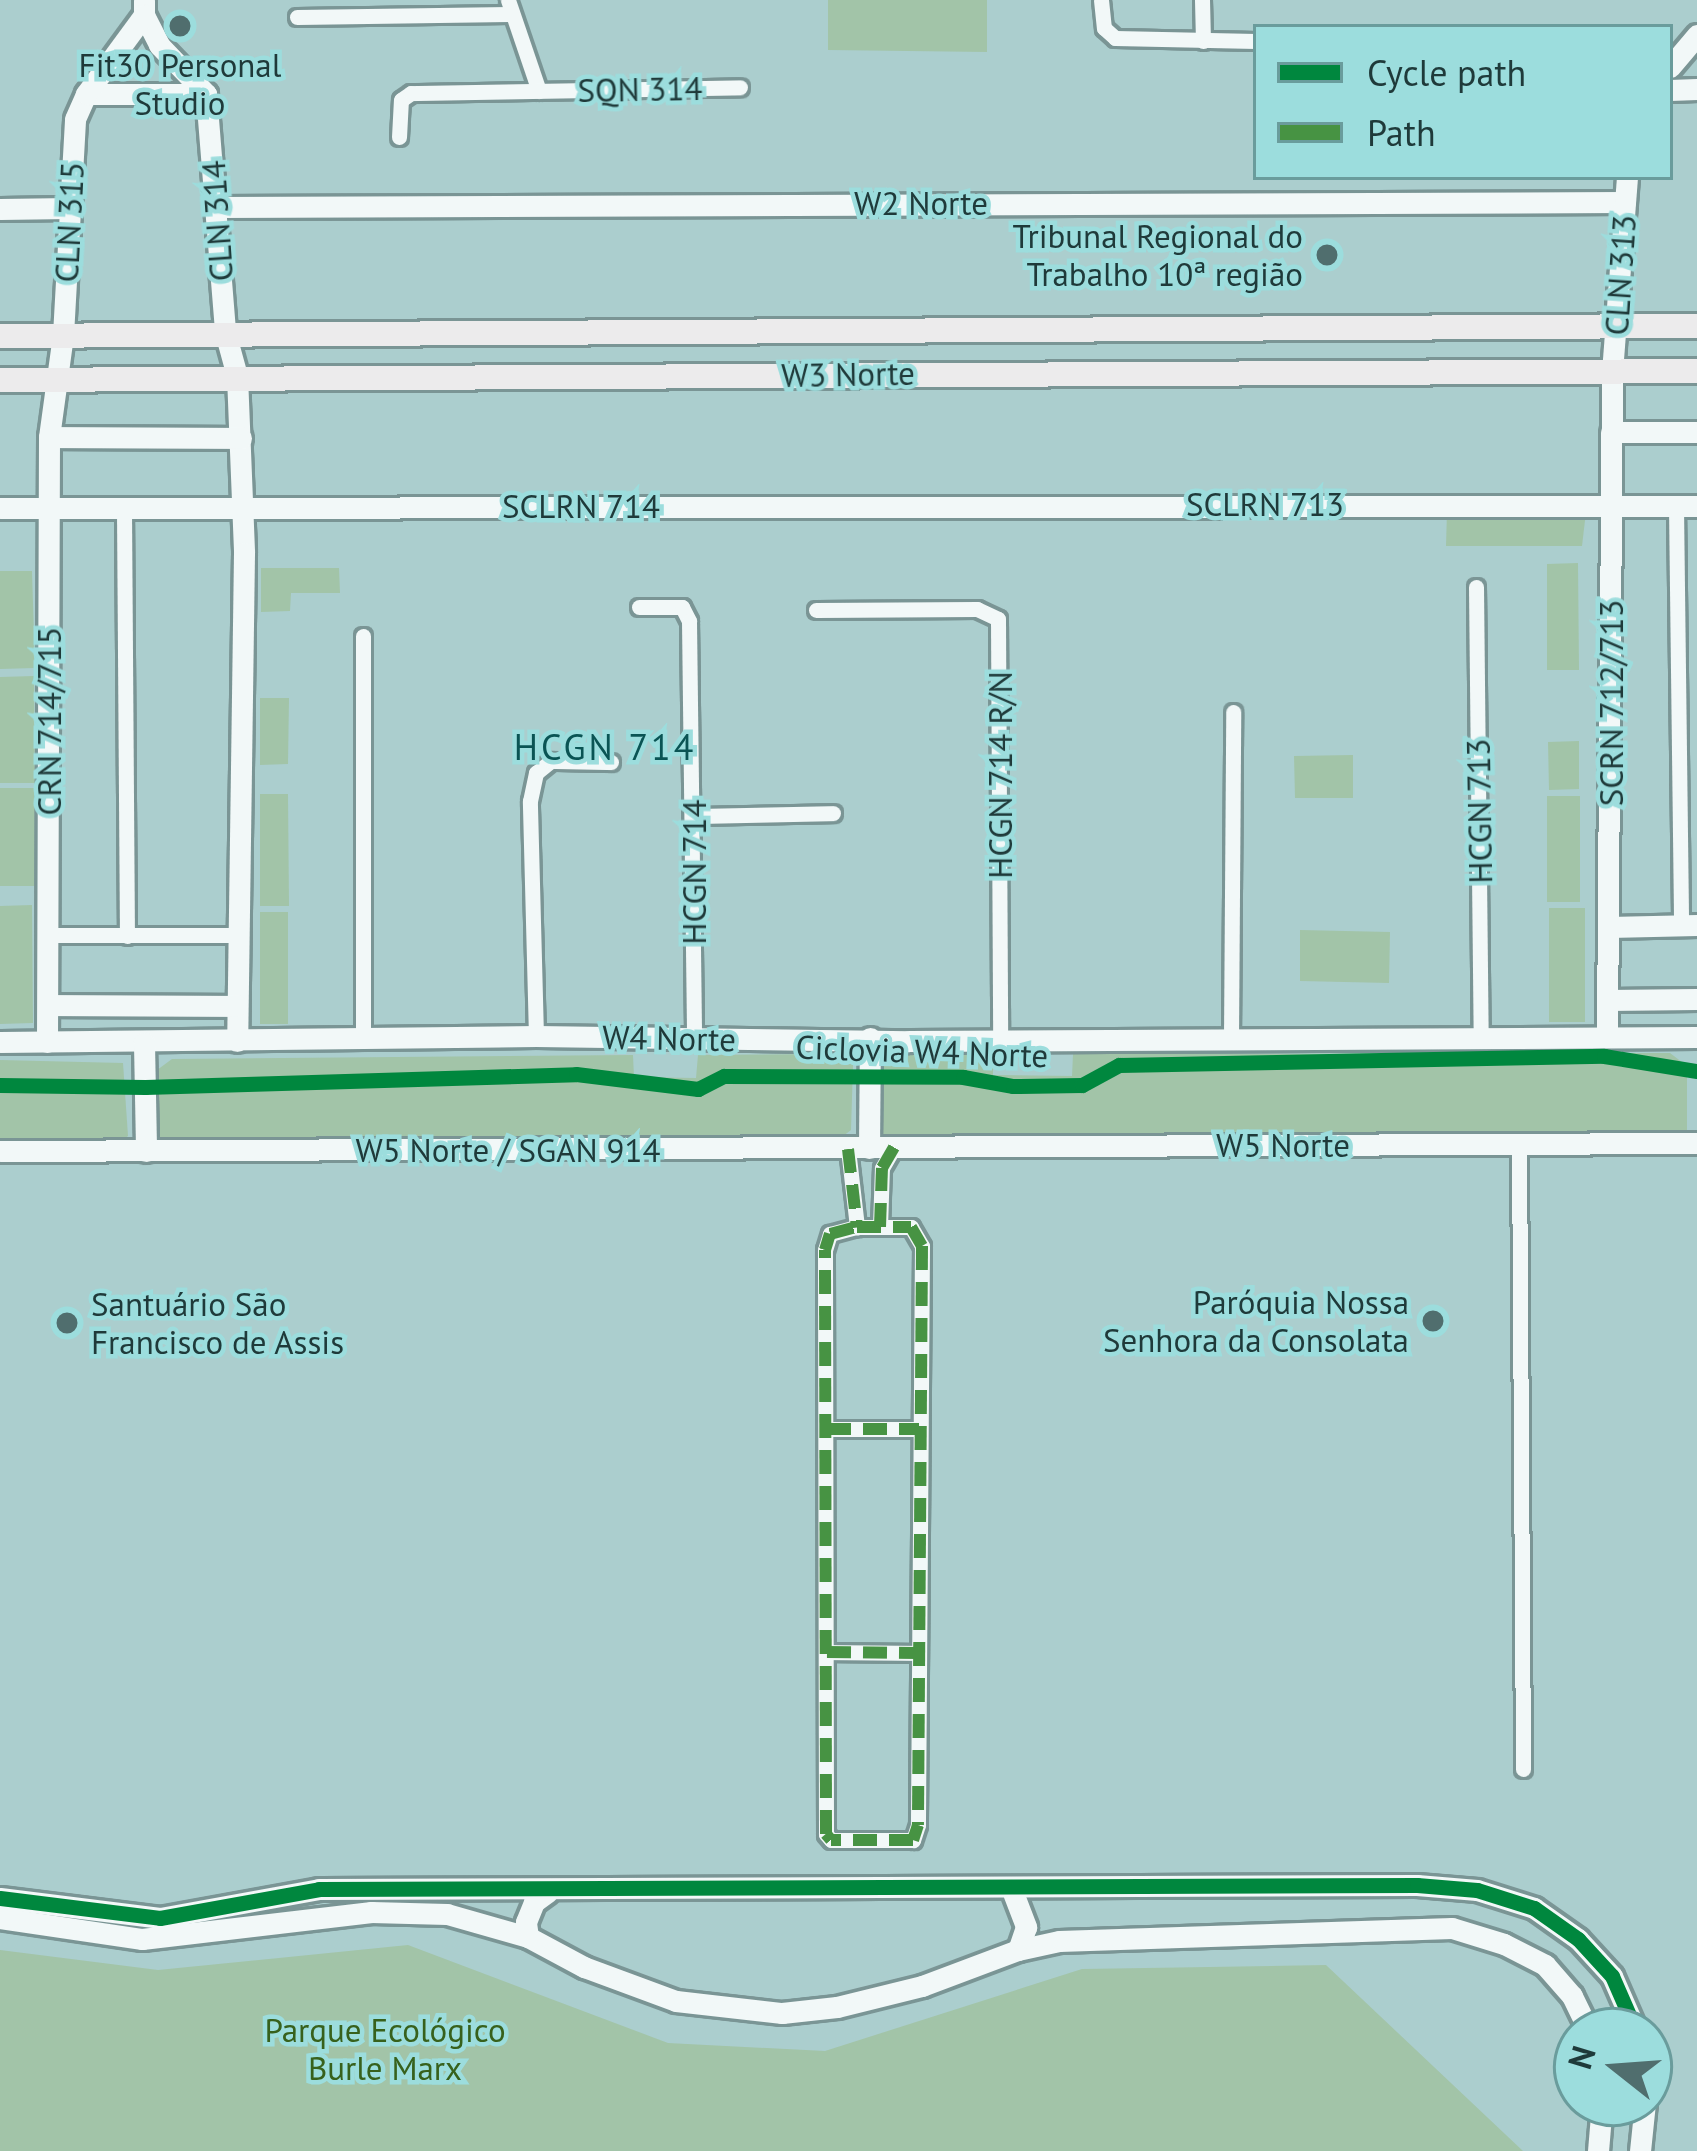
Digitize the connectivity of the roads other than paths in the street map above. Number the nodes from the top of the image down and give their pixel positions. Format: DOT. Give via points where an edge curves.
graph roads {
  1 [pos="1101,0"];
  2 [pos="1202,0"];
  3 [pos="144,7"];
  4 [pos="508,7"];
  5 [pos="297,17"];
  6 [pos="1697,35"];
  7 [pos="1203,41"];
  8 [pos="1253,42"];
  9 [pos="1673,64"];
  10 [pos="740,86"];
  11 [pos="539,92"];
  12 [pos="86,94"];
  13 [pos="206,94"];
  14 [pos="399,137"];
  15 [pos="1627,180"];
  16 [pos="1625,202"];
  17 [pos="218,207"];
  18 [pos="70,208"];
  19 [pos="0,209"];
  20 [pos="1697,326"];
  21 [pos="1619,328"];
  22 [pos="1466,330"];
  23 [pos="224,332"];
  24 [pos="376,333"];
  25 [pos="470,333"];
  26 [pos="63,335"];
  27 [pos="0,336"];
  28 [pos="1697,371"];
  29 [pos="1612,373"];
  30 [pos="1411,374"];
  31 [pos="237,376"];
  32 [pos="398,376"];
  33 [pos="340,377"];
  34 [pos="56,378"];
  35 [pos="0,380"];
  36 [pos="1611,432"];
  37 [pos="1697,432"];
  38 [pos="49,437"];
  39 [pos="241,437"];
  40 [pos="921,504"];
  41 [pos="1610,505"];
  42 [pos="1687,506"];
  43 [pos="47,507"];
  44 [pos="242,507"];
  45 [pos="0,508"];
  46 [pos="124,510"];
  47 [pos="1476,587"];
  48 [pos="639,607"];
  49 [pos="816,610"];
  50 [pos="362,636"];
  51 [pos="1233,712"];
  52 [pos="611,762"];
  53 [pos="833,813"];
  54 [pos="694,816"];
  55 [pos="1689,925"];
  56 [pos="1609,927"];
  57 [pos="49,935"];
  58 [pos="239,935"];
  59 [pos="127,936"];
  60 [pos="1697,998"];
  61 [pos="1607,1000"];
  62 [pos="49,1005"];
  63 [pos="237,1006"];
  64 [pos="1607,1034"];
  65 [pos="1481,1035"];
  66 [pos="536,1036"];
  67 [pos="694,1037"];
  68 [pos="1231,1037"];
  69 [pos="1697,1037"];
  70 [pos="870,1038"];
  71 [pos="363,1040"];
  72 [pos="1000,1040"];
  73 [pos="237,1041"];
  74 [pos="0,1042"];
  75 [pos="47,1042"];
  76 [pos="144,1042"];
  77 [pos="1697,1143"];
  78 [pos="1519,1144"];
  79 [pos="859,1148"];
  80 [pos="894,1148"];
  81 [pos="0,1151"];
  82 [pos="146,1151"];
  83 [pos="881,1177"];
  84 [pos="854,1178"];
  85 [pos="880,1226"];
  86 [pos="857,1227"];
  87 [pos="826,1429"];
  88 [pos="919,1429"];
  89 [pos="826,1652"];
  90 [pos="918,1653"];
  91 [pos="1523,1769"];
  92 [pos="1012,1890"];
  93 [pos="548,1892"];
  94 [pos="0,1898"];
  95 [pos="0,1918"];
  96 [pos="528,1937"];
  97 [pos="1018,1949"];
  98 [pos="1577,2007"];
  99 [pos="1626,2007"];
  1 -- 7 [label="street" via="1109,36"];
  2 -- 7 [label="street"];
  3 -- 12 [label="street, CLN 315"];
  3 -- 13 [label="street" via="159,45"];
  4 -- 5 [label="street, SQN 314"];
  4 -- 11 [label="street, SQN 314"];
  6 -- 9 [label="street"];
  7 -- 8 [label="street"];
  10 -- 11 [label="street, SQN 314"];
  11 -- 14 [label="street, SQN 314" via="410,93 401,100"];
  12 -- 13 [label="street"];
  12 -- 18 [label="street, CLN 315" via="75,118"];
  13 -- 17 [label="street, CLN 314"];
  15 -- 16 [label="street, CLN 313"];
  16 -- 17 [label="street, W2 Norte"];
  16 -- 21 [label="street, CLN 313"];
  17 -- 23 [label="street, CLN 314"];
  18 -- 19 [label="street"];
  18 -- 26 [label="street, CLN 315"];
  20 -- 21 [label="main road, W3 Norte"];
  21 -- 22 [label="main road, W3 Norte"];
  21 -- 29 [label="street, CLN 313"];
  22 -- 25 [label="main road, W3 Norte"];
  22 -- 30 [label="main road" via="1478,346 1472,366"];
  23 -- 24 [label="main road, W3 Norte"];
  23 -- 26 [label="main road, W3 Norte"];
  23 -- 31 [label="street, CLN 314"];
  24 -- 25 [label="main road, W3 Norte"];
  24 -- 33 [label="main road" via="372,368"];
  25 -- 32 [label="main road" via="401,350"];
  26 -- 27 [label="main road, W3 Norte"];
  26 -- 34 [label="street, CLN 315"];
  28 -- 29 [label="main road, W3 Norte"];
  29 -- 30 [label="main road, W3 Norte"];
  29 -- 36 [label="street, SCRN 712/713"];
  30 -- 32 [label="main road, W3 Norte"];
  31 -- 33 [label="main road, W3 Norte"];
  31 -- 34 [label="main road, W3 Norte"];
  31 -- 39 [label="street"];
  32 -- 33 [label="main road, W3 Norte"];
  34 -- 35 [label="main road, W3 Norte"];
  34 -- 38 [label="street, CRN 714/715"];
  36 -- 37 [label="street"];
  36 -- 41 [label="street, SCRN 712/713"];
  38 -- 39 [label="street"];
  38 -- 43 [label="street, CRN 714/715"];
  39 -- 44 [label="street"];
  40 -- 41 [label="street, SCLRN 713"];
  40 -- 44 [label="street, SCLRN 714"];
  41 -- 42 [label="street, SCLRN 713"];
  41 -- 56 [label="street, SCRN 712/713"];
  42 -- 55 [label="street"];
  43 -- 45 [label="street"];
  43 -- 46 [label="street"];
  43 -- 57 [label="street, CRN 714/715"];
  44 -- 46 [label="street"];
  44 -- 58 [label="street"];
  46 -- 59 [label="street"];
  47 -- 65 [label="street, HCGN 713"];
  48 -- 54 [label="street, HCGN 714" via="682,607 689,621"];
  49 -- 72 [label="street, HCGN 714 R/N" via="994,615"];
  50 -- 71 [label="street"];
  51 -- 68 [label="street"];
  52 -- 66 [label="street" via="551,761 536,772"];
  53 -- 54 [label="street"];
  54 -- 67 [label="street, HCGN 714"];
  55 -- 56 [label="street"];
  56 -- 61 [label="street, SCRN 712/713"];
  57 -- 59 [label="street"];
  57 -- 62 [label="street, CRN 714/715"];
  58 -- 59 [label="street"];
  58 -- 63 [label="street"];
  60 -- 61 [label="street"];
  61 -- 64 [label="street, SCRN 712/713"];
  62 -- 63 [label="street"];
  62 -- 75 [label="street, CRN 714/715"];
  63 -- 73 [label="street"];
  64 -- 65 [label="street, W4 Norte"];
  64 -- 69 [label="street, W4 Norte"];
  65 -- 68 [label="street, W4 Norte"];
  66 -- 67 [label="street, W4 Norte"];
  66 -- 71 [label="street, W4 Norte"];
  67 -- 70 [label="street, W4 Norte"];
  68 -- 72 [label="street, W4 Norte"];
  70 -- 72 [label="street, W4 Norte"];
  70 -- 79 [label="street"];
  71 -- 73 [label="street, W4 Norte"];
  73 -- 76 [label="street, W4 Norte"];
  74 -- 75 [label="street, W4 Norte"];
  75 -- 76 [label="street, W4 Norte"];
  76 -- 82 [label="street"];
  77 -- 78 [label="street, W5 Norte"];
  78 -- 80 [label="street, W5 Norte"];
  78 -- 91 [label="street"];
  79 -- 80 [label="street, W5 Norte"];
  79 -- 82 [label="street, W5 Norte / SGAN 914"];
  79 -- 84 [label="street"];
  80 -- 83 [label="street"];
  81 -- 82 [label="street, W5 Norte / SGAN 914"];
  83 -- 84 [label="street"];
  83 -- 85 [label="street"];
  84 -- 86 [label="street"];
  85 -- 86 [label="street"];
  85 -- 88 [label="street" via="911,1227 921,1239"];
  86 -- 87 [label="street" via="835,1231 826,1243"];
  87 -- 88 [label="street"];
  87 -- 89 [label="street"];
  88 -- 90 [label="street"];
  89 -- 90 [label="street"];
  89 -- 90 [label="street" via="831,1840 916,1838"];
  92 -- 93 [label="street"];
  92 -- 97 [label="street" via="1026,1927"];
  92 -- 99 [label="street" via="1477,1890 1534,1909 1578,1939 1612,1976"];
  93 -- 94 [label="street" via="320,1889 160,1918"];
  93 -- 96 [label="street" via="534,1902"];
  95 -- 96 [label="street" via="142,1939 371,1912 447,1914"];
  96 -- 97 [label="street" via="676,2002 782,2013 922,1986"];
  97 -- 98 [label="street" via="1162,1934 1452,1928 1545,1965"];
}
